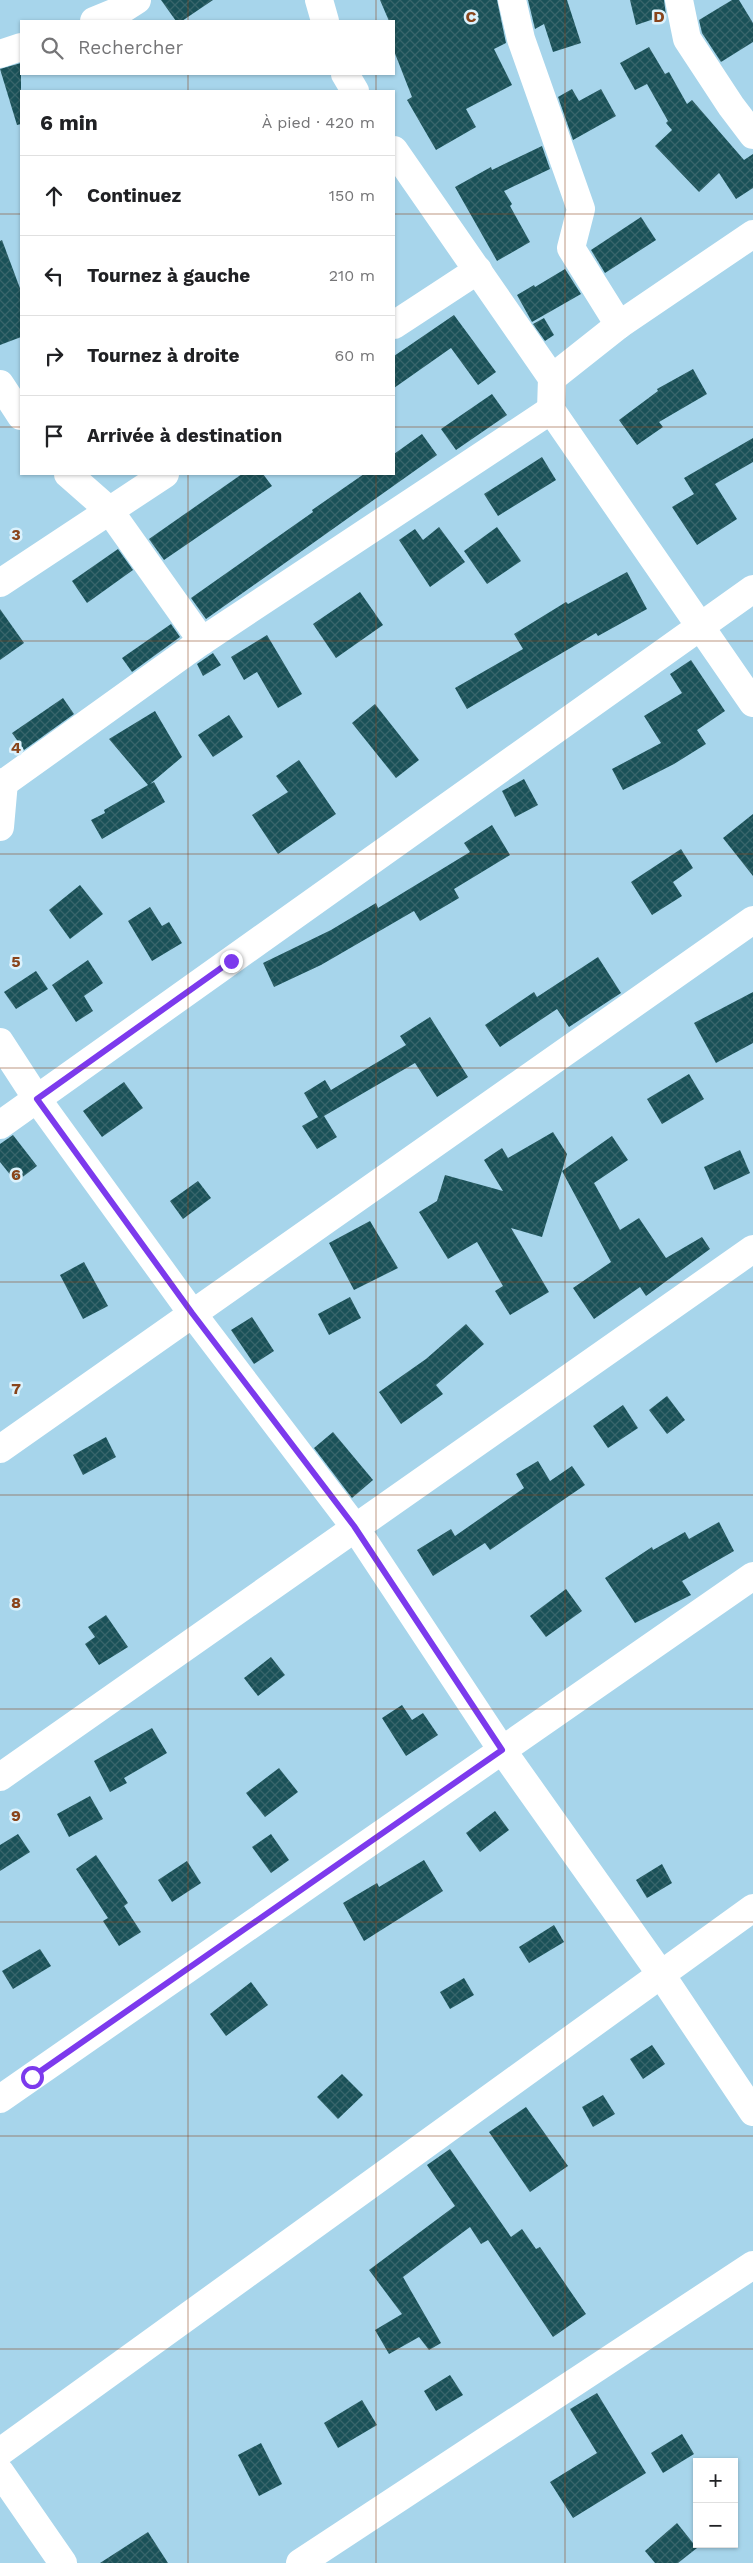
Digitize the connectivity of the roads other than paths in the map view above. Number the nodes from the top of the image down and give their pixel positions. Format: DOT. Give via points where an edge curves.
graph roads {
  1 [pos="137,0"];
  2 [pos="319,0"];
  3 [pos="512,0"];
  4 [pos="679,0"];
  5 [pos="96,20"];
  6 [pos="324,20"];
  7 [pos="20,47"];
  8 [pos="0,54"];
  9 [pos="346,75"];
  10 [pos="354,90"];
  11 [pos="753,135"];
  12 [pos="395,151"];
  13 [pos="753,234"];
  14 [pos="478,270"];
  15 [pos="395,324"];
  16 [pos="619,325"];
  17 [pos="552,378"];
  18 [pos="0,384"];
  19 [pos="551,410"];
  20 [pos="20,414"];
  21 [pos="69,475"];
  22 [pos="163,475"];
  23 [pos="109,510"];
  24 [pos="0,583"];
  25 [pos="753,589"];
  26 [pos="699,627"];
  27 [pos="202,642"];
  28 [pos="753,703"];
  29 [pos="2,784"];
  30 [pos="0,827"];
  31 [pos="753,920"];
  32 [pos="0,1042"];
  33 [pos="37,1099"];
  34 [pos="0,1125"];
  35 [pos="753,1249"];
  36 [pos="192,1313"];
  37 [pos="0,1449"];
  38 [pos="354,1526"];
  39 [pos="753,1576"];
  40 [pos="502,1750"];
  41 [pos="0,1777"];
  42 [pos="753,1908"];
  43 [pos="660,1974"];
  44 [pos="0,2099"];
  45 [pos="753,2112"];
  46 [pos="753,2265"];
  47 [pos="0,2452"];
  48 [pos="0,2472"];
  49 [pos="63,2563"];
  50 [pos="300,2563"];
  1 -- 5 [label="street"];
  2 -- 6 [label="street"];
  3 -- 16 [label="street" via="521,39 581,208 571,248"];
  4 -- 11 [label="street" via="687,39 730,106"];
  7 -- 8 [label="street"];
  9 -- 10 [label="street"];
  12 -- 14 [label="street"];
  13 -- 16 [label="street"];
  14 -- 15 [label="street"];
  14 -- 17 [label="street"];
  16 -- 17 [label="street"];
  17 -- 19 [label="street"];
  18 -- 20 [label="street"];
  19 -- 26 [label="street"];
  19 -- 27 [label="street"];
  21 -- 23 [label="street"];
  22 -- 23 [label="street"];
  23 -- 24 [label="street"];
  23 -- 27 [label="street"];
  25 -- 26 [label="street"];
  26 -- 28 [label="street"];
  26 -- 33 [label="street"];
  27 -- 29 [label="street"];
  29 -- 30 [label="street"];
  31 -- 36 [label="street"];
  32 -- 33 [label="street"];
  33 -- 34 [label="street"];
  33 -- 36 [label="street"];
  35 -- 38 [label="street"];
  36 -- 37 [label="street"];
  36 -- 38 [label="street"];
  38 -- 40 [label="street"];
  38 -- 41 [label="street"];
  39 -- 40 [label="street"];
  40 -- 43 [label="street"];
  40 -- 44 [label="street"];
  42 -- 43 [label="street"];
  43 -- 45 [label="street"];
  43 -- 47 [label="street"];
  46 -- 50 [label="street"];
  48 -- 49 [label="street"];
}
